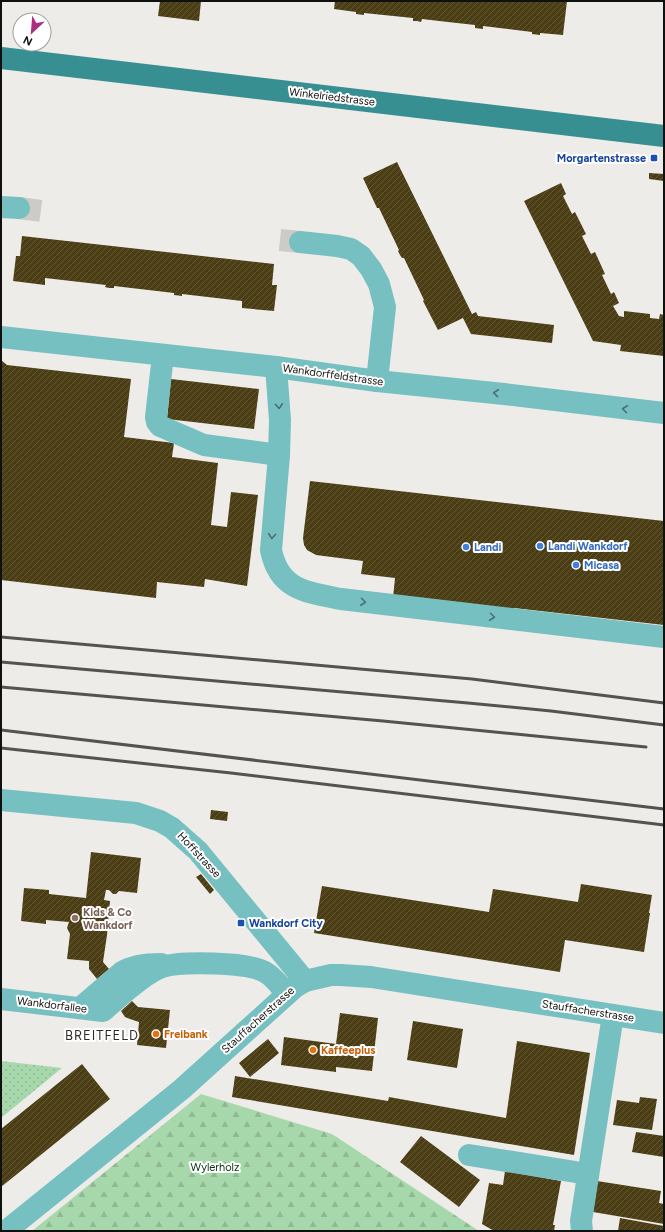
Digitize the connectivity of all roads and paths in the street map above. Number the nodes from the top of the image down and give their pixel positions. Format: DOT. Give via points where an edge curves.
graph roads {
  1 [pos="1,58"];
  2 [pos="664,136"];
  3 [pos="300,242"];
  4 [pos="1,337"];
  5 [pos="163,355"];
  6 [pos="276,367"];
  7 [pos="377,381"];
  8 [pos="664,413"];
  9 [pos="279,455"];
  10 [pos="664,637"];
  11 [pos="1,800"];
  12 [pos="178,964"];
  13 [pos="305,981"];
  14 [pos="287,994"];
  15 [pos="1,999"];
  16 [pos="80,1008"];
  17 [pos="613,1014"];
  18 [pos="664,1023"];
  19 [pos="470,1155"];
  20 [pos="588,1174"];
  21 [pos="6,1231"];
  22 [pos="582,1231"];
  1 -- 2 [label="main road, Winkelriedstrasse"];
  3 -- 7 [label="street" via="351,249 371,268 379,284 385,307"];
  4 -- 5 [label="street, Wankdorffeldstrasse"];
  5 -- 6 [label="street, Wankdorffeldstrasse"];
  5 -- 9 [label="street" via="156,416 160,426 204,445"];
  6 -- 7 [label="street, Wankdorffeldstrasse"];
  6 -- 9 [label="street, one-way" via="280,420"];
  8 -- 7 [label="street, Wankdorffeldstrasse, one-way"];
  9 -- 10 [label="street, one-way" via="271,550 279,572 298,589 341,599"];
  11 -- 13 [label="street, Hoffstrasse" via="136,813 172,828 198,851"];
  12 -- 14 [label="street" via="200,963 256,968 269,974"];
  12 -- 16 [label="street" via="129,968"];
  12 -- 16 [label="street, Wankdorfallee" via="162,967 148,975 103,1011"];
  13 -- 14 [label="street, Stauffacherstrasse"];
  13 -- 17 [label="street, Stauffacherstrasse" via="330,975 359,976"];
  14 -- 21 [label="street, Stauffacherstrasse" via="182,1088"];
  15 -- 16 [label="street, Wankdorfallee"];
  17 -- 18 [label="street, Stauffacherstrasse"];
  17 -- 20 [label="street"];
  19 -- 20 [label="street"];
  20 -- 22 [label="street" via="581,1221"];
}
